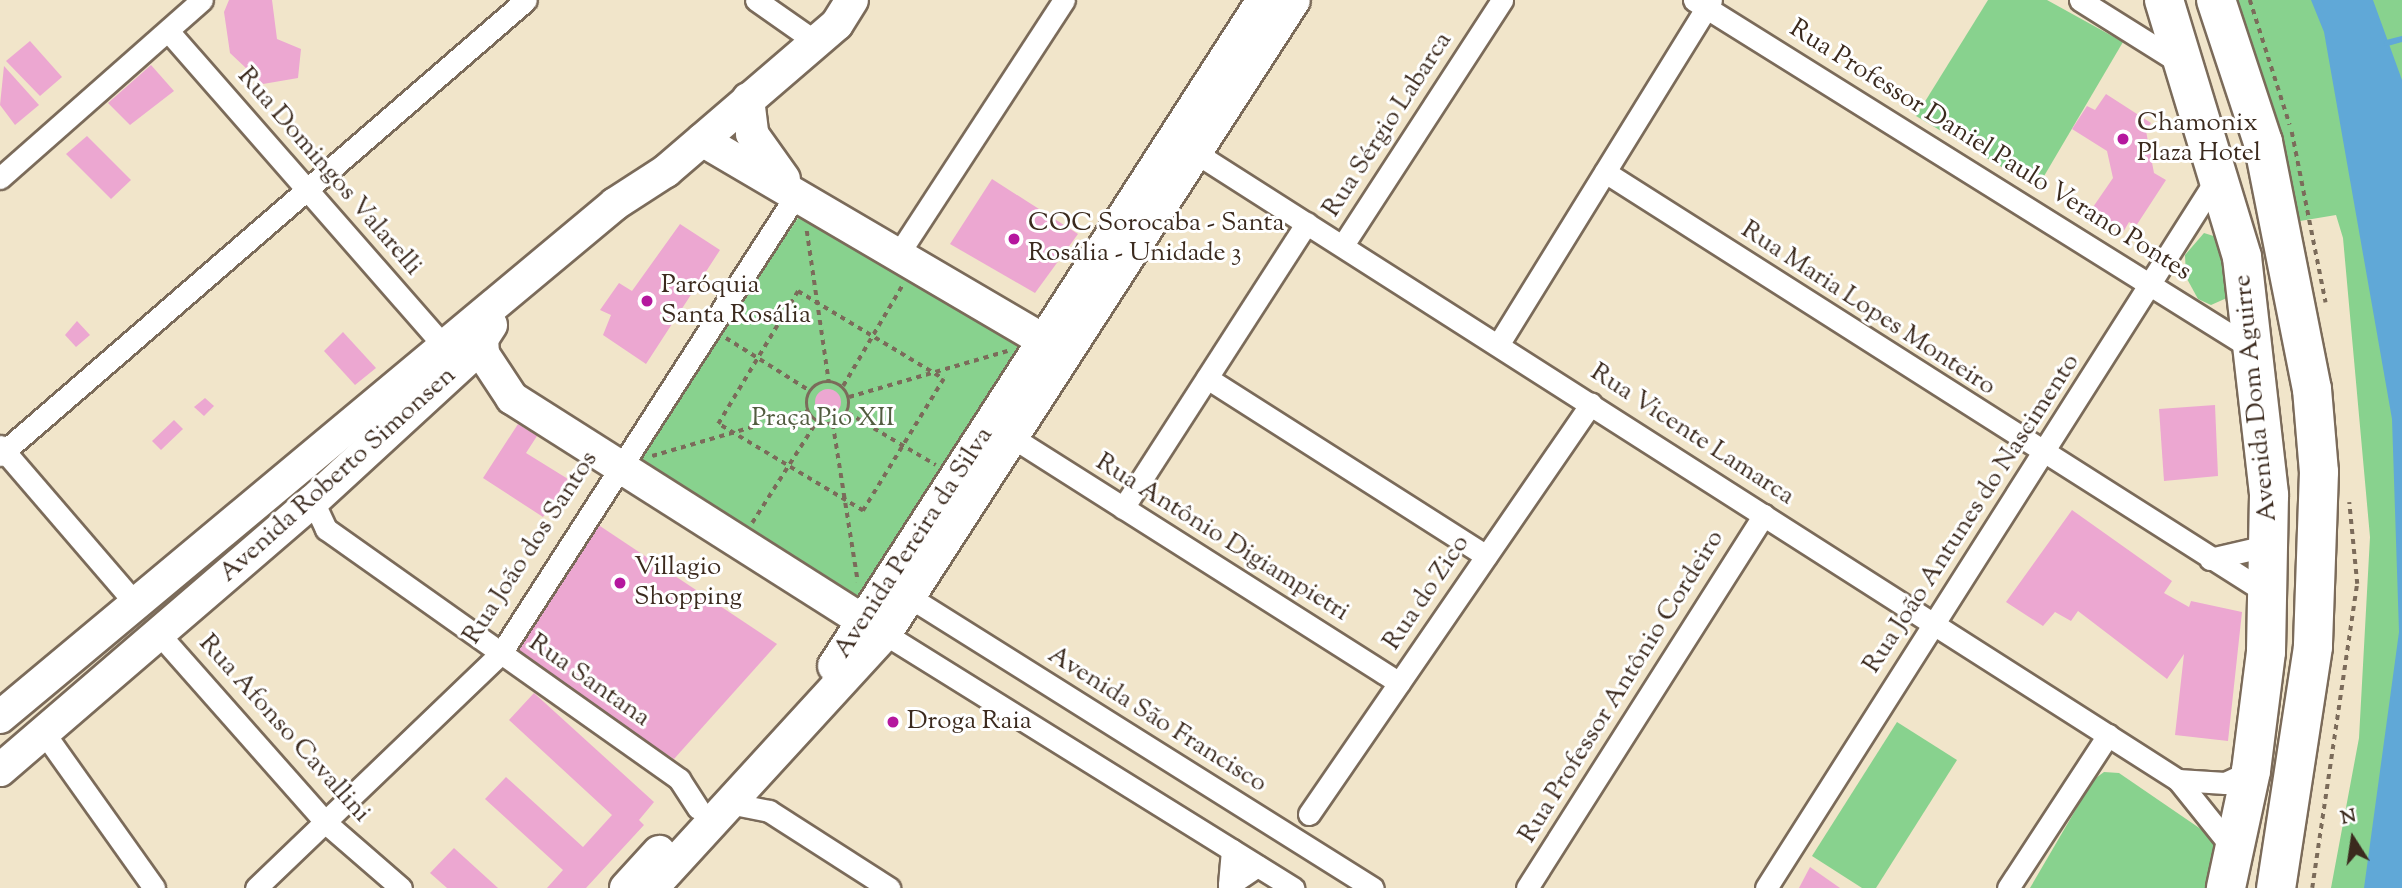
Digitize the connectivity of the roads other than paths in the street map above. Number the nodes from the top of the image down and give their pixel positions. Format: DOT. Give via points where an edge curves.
graph roads {
  1 [pos="202,0"];
  2 [pos="526,0"];
  3 [pos="756,0"];
  4 [pos="852,0"];
  5 [pos="1064,0"];
  6 [pos="1263,0"];
  7 [pos="1294,0"];
  8 [pos="1502,0"];
  9 [pos="2080,0"];
  10 [pos="2164,0"];
  11 [pos="2216,0"];
  12 [pos="1704,3"];
  13 [pos="169,32"];
  14 [pos="816,41"];
  15 [pos="2186,66"];
  16 [pos="748,99"];
  17 [pos="702,140"];
  18 [pos="1185,146"];
  19 [pos="2218,168"];
  20 [pos="666,171"];
  21 [pos="1605,172"];
  22 [pos="0,178"];
  23 [pos="308,188"];
  24 [pos="798,192"];
  25 [pos="604,215"];
  26 [pos="1307,223"];
  27 [pos="1343,245"];
  28 [pos="907,258"];
  29 [pos="2152,284"];
  30 [pos="1043,340"];
  31 [pos="1498,345"];
  32 [pos="482,346"];
  33 [pos="447,349"];
  34 [pos="2256,351"];
  35 [pos="1058,370"];
  36 [pos="1207,378"];
  37 [pos="512,398"];
  38 [pos="1591,403"];
  39 [pos="417,404"];
  40 [pos="352,429"];
  41 [pos="1015,439"];
  42 [pos="2,451"];
  43 [pos="2042,455"];
  44 [pos="620,465"];
  45 [pos="313,501"];
  46 [pos="1124,508"];
  47 [pos="1764,515"];
  48 [pos="2270,545"];
  49 [pos="1486,556"];
  50 [pos="2210,559"];
  51 [pos="2270,595"];
  52 [pos="911,598"];
  53 [pos="135,603"];
  54 [pos="1935,622"];
  55 [pos="875,628"];
  56 [pos="159,635"];
  57 [pos="501,653"];
  58 [pos="1399,683"];
  59 [pos="0,717"];
  60 [pos="44,733"];
  61 [pos="2108,734"];
  62 [pos="0,770"];
  63 [pos="2251,771"];
  64 [pos="2178,780"];
  65 [pos="729,803"];
  66 [pos="698,808"];
  67 [pos="1309,814"];
  68 [pos="326,823"];
  69 [pos="1278,830"];
  70 [pos="1304,846"];
  71 [pos="1232,850"];
  72 [pos="2235,851"];
  73 [pos="1257,866"];
  74 [pos="1228,886"];
  75 [pos="154,888"];
  76 [pos="256,888"];
  77 [pos="401,888"];
  78 [pos="626,888"];
  79 [pos="652,888"];
  80 [pos="889,888"];
  81 [pos="1293,888"];
  82 [pos="1373,888"];
  83 [pos="1527,888"];
  84 [pos="1766,888"];
  85 [pos="2008,888"];
  86 [pos="2226,888"];
  87 [pos="2276,888"];
  1 -- 13 [label="street"];
  2 -- 23 [label="street"];
  3 -- 14 [label="street"];
  4 -- 14 [label="main road, Avenida Roberto Simonsen"];
  5 -- 28 [label="street"];
  6 -- 18 [label="main road, Avenida Pereira da Silva"];
  7 -- 18 [label="main road, Avenida Pereira da Silva"];
  8 -- 27 [label="street, Rua Sérgio Labarca"];
  9 -- 15 [label="street"];
  10 -- 15 [label="highway, Avenida Dom Aguirre"];
  11 -- 87 [label="highway, Avenida Dom Aguirre" via="2263,142 2312,390 2319,472 2312,648"];
  12 -- 21 [label="street"];
  12 -- 29 [label="street, Rua Professor Daniel Paulo Verano Pontes"];
  13 -- 22 [label="street"];
  13 -- 23 [label="street, Rua Domingos Valarelli"];
  14 -- 16 [label="main road, Avenida Roberto Simonsen"];
  15 -- 19 [label="highway, Avenida Dom Aguirre"];
  16 -- 17 [label="main road, Avenida Roberto Simonsen"];
  16 -- 24 [label="main road" via="763,158"];
  17 -- 20 [label="main road, Avenida Roberto Simonsen"];
  17 -- 24 [label="main road"];
  18 -- 26 [label="street, Rua Vicente Lamarca"];
  18 -- 30 [label="main road, Avenida Pereira da Silva"];
  18 -- 35 [label="main road, Avenida Pereira da Silva"];
  19 -- 29 [label="street, Rua João Antunes do Nascimento" via="2215,186"];
  19 -- 34 [label="highway, Avenida Dom Aguirre"];
  20 -- 25 [label="main road, Avenida Roberto Simonsen"];
  20 -- 32 [label="main road, Avenida Roberto Simonsen" via="628,218"];
  21 -- 31 [label="street"];
  21 -- 43 [label="street, Rua Maria Lopes Monteiro"];
  23 -- 33 [label="street, Rua Domingos Valarelli"];
  23 -- 42 [label="street"];
  24 -- 28 [label="main road"];
  24 -- 44 [label="street, Rua João dos Santos"];
  25 -- 32 [label="main road" via="572,254 488,327"];
  25 -- 33 [label="main road, Avenida Roberto Simonsen"];
  26 -- 27 [label="street, Rua Vicente Lamarca"];
  26 -- 36 [label="street"];
  27 -- 31 [label="street, Rua Vicente Lamarca"];
  28 -- 30 [label="main road"];
  29 -- 34 [label="street, Rua Professor Daniel Paulo Verano Pontes"];
  29 -- 43 [label="street, Rua João Antunes do Nascimento"];
  30 -- 35 [label="main road"];
  30 -- 55 [label="main road, Avenida Pereira da Silva" via="958,478"];
  31 -- 38 [label="street, Rua Vicente Lamarca"];
  32 -- 37 [label="main road"];
  32 -- 39 [label="main road, Avenida Roberto Simonsen"];
  33 -- 39 [label="main road" via="450,361"];
  33 -- 40 [label="main road, Avenida Roberto Simonsen"];
  34 -- 48 [label="highway, Avenida Dom Aguirre"];
  35 -- 41 [label="main road, Avenida Pereira da Silva"];
  36 -- 46 [label="street"];
  36 -- 49 [label="street"];
  37 -- 39 [label="main road" via="462,379"];
  37 -- 44 [label="main road"];
  38 -- 47 [label="street, Rua Vicente Lamarca"];
  38 -- 49 [label="street, Rua do Zico"];
  39 -- 45 [label="main road, Avenida Roberto Simonsen"];
  40 -- 45 [label="main road" via="318,473"];
  40 -- 53 [label="main road, Avenida Roberto Simonsen"];
  41 -- 46 [label="street, Rua Antônio Digiampietri"];
  41 -- 52 [label="main road, Avenida Pereira da Silva"];
  42 -- 53 [label="street"];
  43 -- 50 [label="street, Rua Maria Lopes Monteiro"];
  43 -- 54 [label="street, Rua João Antunes do Nascimento"];
  44 -- 55 [label="main road"];
  44 -- 57 [label="street, Rua João dos Santos"];
  45 -- 56 [label="main road, Avenida Roberto Simonsen"];
  45 -- 57 [label="street, Rua Santana" via="326,529"];
  46 -- 58 [label="street, Rua Antônio Digiampietri"];
  47 -- 54 [label="street, Rua Vicente Lamarca"];
  47 -- 83 [label="street, Rua Professor Antônio Cordeiro"];
  48 -- 50 [label="street"];
  48 -- 51 [label="highway, Avenida Dom Aguirre"];
  49 -- 58 [label="street, Rua do Zico"];
  50 -- 51 [label="street, Rua Maria Lopes Monteiro"];
  51 -- 63 [label="highway, Avenida Dom Aguirre"];
  52 -- 55 [label="main road, Avenida Pereira da Silva"];
  52 -- 69 [label="street, Avenida São Francisco"];
  53 -- 59 [label="main road, Avenida Roberto Simonsen"];
  54 -- 61 [label="street, Rua Vicente Lamarca"];
  54 -- 84 [label="street, Rua João Antunes do Nascimento"];
  55 -- 65 [label="main road, Avenida Pereira da Silva"];
  55 -- 66 [label="main road, Avenida Pereira da Silva"];
  55 -- 71 [label="street"];
  56 -- 60 [label="main road, Avenida Roberto Simonsen"];
  56 -- 68 [label="street, Rua Afonso Cavallini"];
  57 -- 66 [label="street, Rua Santana" via="679,779"];
  57 -- 68 [label="street, Rua João dos Santos"];
  58 -- 67 [label="street, Rua do Zico"];
  60 -- 62 [label="main road, Avenida Roberto Simonsen"];
  60 -- 75 [label="street"];
  61 -- 64 [label="street, Rua Vicente Lamarca"];
  61 -- 85 [label="street"];
  63 -- 64 [label="street, Rua Vicente Lamarca" via="2225,783"];
  63 -- 72 [label="highway, Avenida Dom Aguirre"];
  64 -- 72 [label="street, Rua Vicente Lamarca"];
  65 -- 79 [label="main road, Avenida Pereira da Silva"];
  65 -- 80 [label="street" via="769,811"];
  66 -- 78 [label="main road, Avenida Pereira da Silva"];
  67 -- 69 [label="street, Rua do Zico"];
  67 -- 70 [label="street, Rua do Zico"];
  68 -- 76 [label="street, Rua João dos Santos"];
  68 -- 77 [label="street, Rua Afonso Cavallini"];
  69 -- 70 [label="street, Avenida São Francisco"];
  70 -- 82 [label="street, Avenida São Francisco"];
  71 -- 73 [label="street"];
  71 -- 74 [label="street"];
  72 -- 86 [label="highway, Avenida Dom Aguirre"];
  73 -- 74 [label="street"];
  73 -- 81 [label="street"];
}
